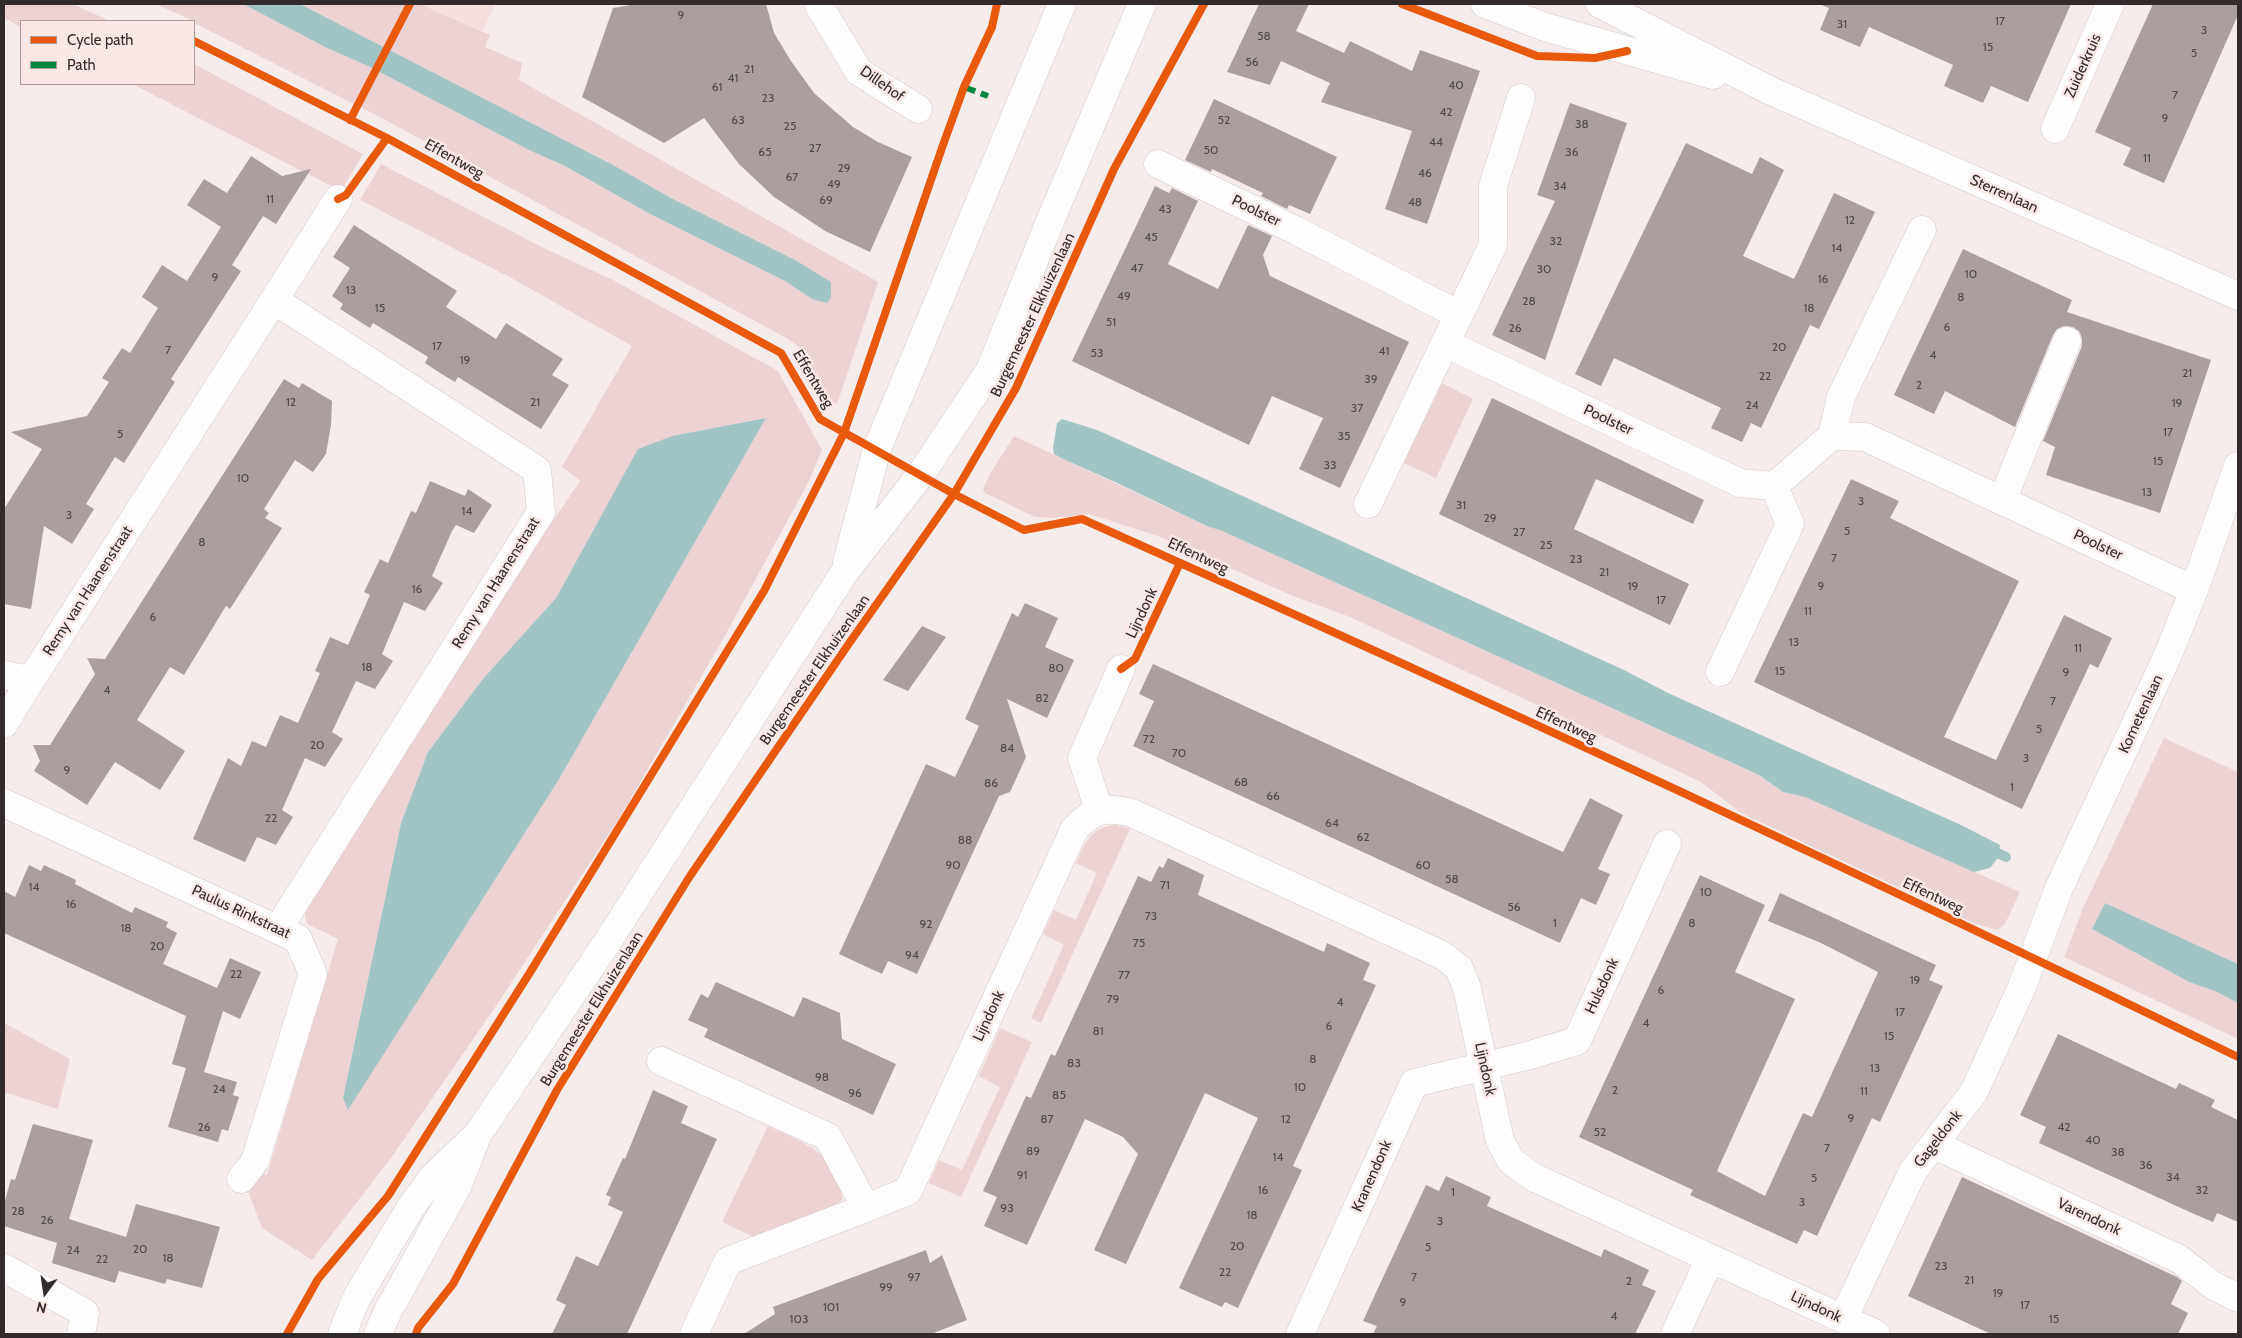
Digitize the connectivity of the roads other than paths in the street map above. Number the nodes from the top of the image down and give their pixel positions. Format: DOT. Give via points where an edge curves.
graph roads {
  1 [pos="818,4"];
  2 [pos="1062,4"];
  3 [pos="1142,4"];
  4 [pos="1485,4"];
  5 [pos="1600,4"];
  6 [pos="2110,4"];
  7 [pos="1771,91"];
  8 [pos="1521,98"];
  9 [pos="918,109"];
  10 [pos="2055,129"];
  11 [pos="1158,164"];
  12 [pos="338,199"];
  13 [pos="1922,230"];
  14 [pos="2238,296"];
  15 [pos="274,300"];
  16 [pos="1460,316"];
  17 [pos="2067,341"];
  18 [pos="1446,343"];
  19 [pos="1832,436"];
  20 [pos="2238,466"];
  21 [pos="1774,486"];
  22 [pos="2002,500"];
  23 [pos="1368,504"];
  24 [pos="844,573"];
  25 [pos="2194,590"];
  26 [pos="1121,669"];
  27 [pos="1720,672"];
  28 [pos="4,676"];
  29 [pos="31,680"];
  30 [pos="4,724"];
  31 [pos="4,803"];
  32 [pos="1099,810"];
  33 [pos="1667,844"];
  34 [pos="278,929"];
  35 [pos="2033,958"];
  36 [pos="661,1061"];
  37 [pos="1484,1067"];
  38 [pos="478,1134"];
  39 [pos="1935,1145"];
  40 [pos="241,1179"];
  41 [pos="866,1208"];
  42 [pos="1710,1259"];
  43 [pos="4,1268"];
  44 [pos="2238,1298"];
  45 [pos="1842,1319"];
  46 [pos="81,1334"];
  47 [pos="342,1334"];
  48 [pos="378,1334"];
  49 [pos="694,1334"];
  50 [pos="1300,1334"];
  51 [pos="1675,1334"];
  52 [pos="1876,1334"];
  1 -- 9 [label="street, Dillehof" via="859,72"];
  2 -- 24 [label="street, Burgemeester Elkhuizenlaan" via="877,449"];
  3 -- 24 [label="street, Burgemeester Elkhuizenlaan" via="990,370 921,474"];
  4 -- 7 [label="street, Sterrenlaan" via="1554,30"];
  5 -- 7 [label="street, Sterrenlaan"];
  6 -- 10 [label="street, Zuiderkruis"];
  7 -- 14 [label="street, Sterrenlaan"];
  8 -- 16 [label="street" via="1492,186 1493,245"];
  11 -- 16 [label="street, Poolster"];
  12 -- 15 [label="street, Remy van Haanenstraat"];
  13 -- 19 [label="street" via="1841,397"];
  15 -- 29 [label="street, Remy van Haanenstraat"];
  15 -- 34 [label="street, Remy van Haanenstraat" via="537,470 541,512"];
  16 -- 18 [label="street"];
  17 -- 22 [label="street"];
  18 -- 21 [label="street, Poolster" via="1740,483"];
  18 -- 23 [label="street"];
  19 -- 21 [label="street"];
  19 -- 22 [label="street, Poolster" via="1865,437"];
  20 -- 25 [label="street, Kometenlaan"];
  21 -- 27 [label="street" via="1790,524"];
  22 -- 25 [label="street, Poolster"];
  24 -- 38 [label="street, Burgemeester Elkhuizenlaan" via="608,941"];
  25 -- 35 [label="street, Kometenlaan" via="2168,655 2059,888"];
  26 -- 32 [label="street" via="1082,758"];
  28 -- 29 [label="street"];
  29 -- 30 [label="street"];
  31 -- 34 [label="street, Paulus Rinkstraat"];
  32 -- 37 [label="street, Lijndonk" via="1114,808 1132,813 1442,955 1459,968 1467,988"];
  32 -- 41 [label="street, Lijndonk" via="1086,816 1074,830 908,1191"];
  33 -- 37 [label="street, Hulsdonk" via="1577,1041"];
  34 -- 40 [label="street, Paulus Rinkstraat" via="298,939 313,974 255,1161"];
  35 -- 39 [label="street, Gageldonk" via="1974,1092"];
  36 -- 41 [label="street" via="828,1138"];
  37 -- 42 [label="street, Lijndonk" via="1500,1141 1511,1161 1535,1178"];
  37 -- 50 [label="street, Kranendonk" via="1414,1083"];
  38 -- 47 [label="street, Burgemeester Elkhuizenlaan" via="432,1177 411,1207 356,1300"];
  38 -- 48 [label="street, Burgemeester Elkhuizenlaan" via="458,1186"];
  39 -- 44 [label="street, Varendonk" via="2179,1259 2214,1286"];
  39 -- 45 [label="street, Gageldonk" via="1913,1171"];
  41 -- 49 [label="street, Lijndonk" via="728,1261"];
  42 -- 45 [label="street, Lijndonk"];
  42 -- 51 [label="street"];
  43 -- 46 [label="street" via="85,1313"];
  45 -- 52 [label="street, Lijndonk"];
}
